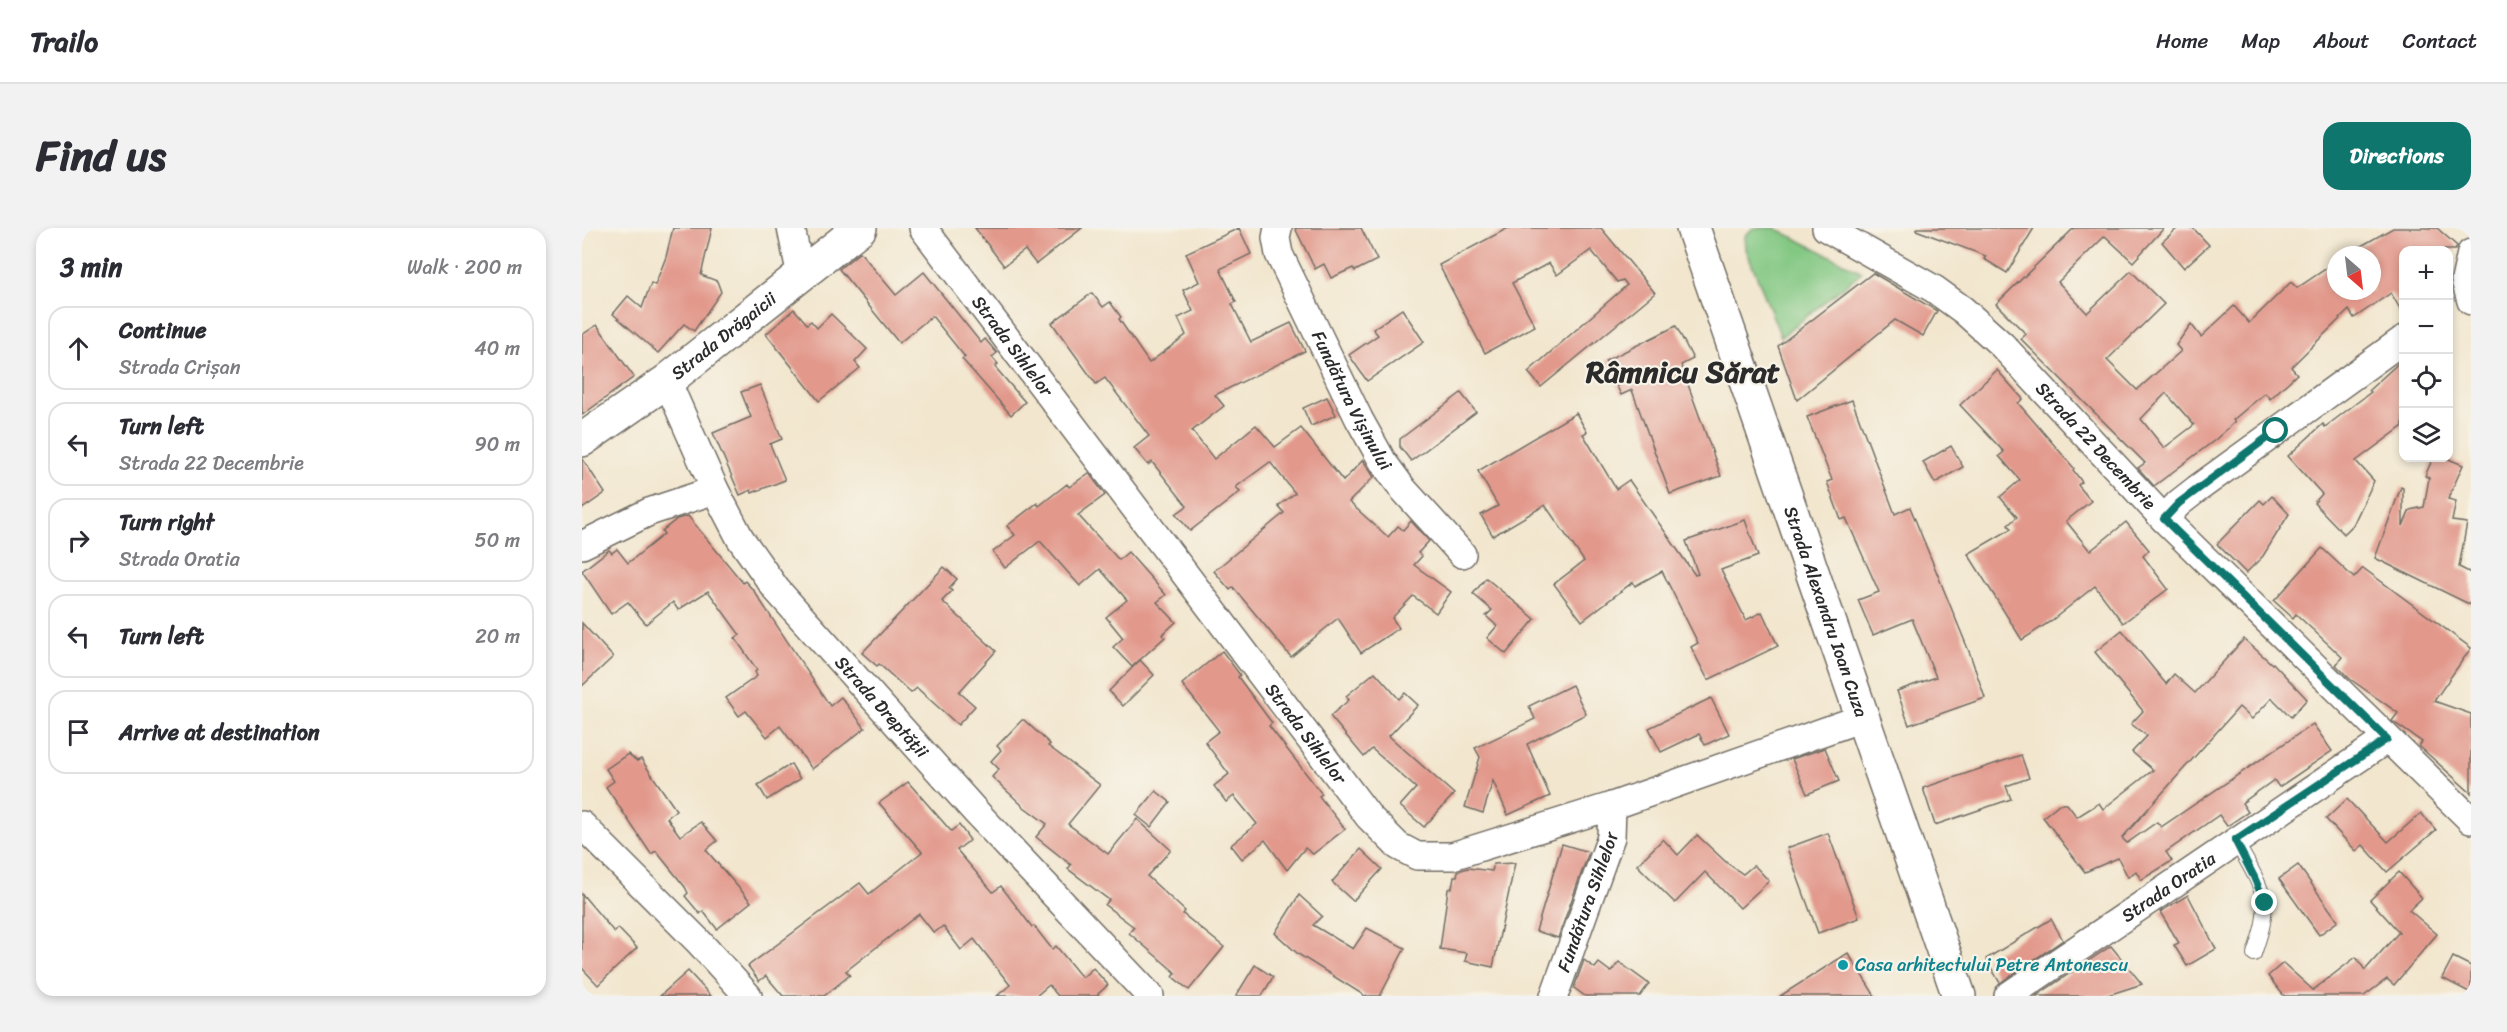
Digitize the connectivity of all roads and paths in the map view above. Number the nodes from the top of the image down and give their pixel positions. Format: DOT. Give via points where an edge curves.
graph roads {
  1 [pos="791,228"];
  2 [pos="860,228"];
  3 [pos="923,228"];
  4 [pos="1278,228"];
  5 [pos="1693,228"];
  6 [pos="1826,228"];
  7 [pos="2471,253"];
  8 [pos="801,276"];
  9 [pos="2468,290"];
  10 [pos="2453,300"];
  11 [pos="2399,342"];
  12 [pos="667,381"];
  13 [pos="582,440"];
  14 [pos="715,490"];
  15 [pos="2164,519"];
  16 [pos="582,545"];
  17 [pos="1462,555"];
  18 [pos="1862,718"];
  19 [pos="2387,739"];
  20 [pos="1612,806"];
  21 [pos="2471,820"];
  22 [pos="582,825"];
  23 [pos="2235,840"];
  24 [pos="2254,954"];
  25 [pos="748,996"];
  26 [pos="1150,996"];
  27 [pos="1554,996"];
  28 [pos="1959,996"];
  29 [pos="2008,996"];
  1 -- 8 [label="street"];
  2 -- 8 [label="main road, Strada Drăgaicii"];
  3 -- 20 [label="street, Strada Sihlelor" via="1369,817 1398,846 1417,856 1452,856"];
  4 -- 17 [label="street, Fundătura Vișinului" via="1279,254 1370,441 1403,489"];
  5 -- 18 [label="main road, Strada Alexandru Ioan Cuza"];
  6 -- 15 [label="street, Strada 22 Decembrie" via="1908,273 1963,310 2002,345"];
  7 -- 9 [label="street"];
  8 -- 12 [label="main road, Strada Drăgaicii"];
  9 -- 10 [label="street"];
  11 -- 15 [label="street" via="2197,489"];
  12 -- 13 [label="main road, Strada Drăgaicii"];
  12 -- 14 [label="street, Strada Dreptății"];
  14 -- 16 [label="street" via="649,512"];
  14 -- 26 [label="street, Strada Dreptății" via="740,538 776,589 976,812"];
  15 -- 19 [label="street, Strada 22 Decembrie"];
  18 -- 20 [label="street, Strada Sihlelor"];
  18 -- 28 [label="main road, Strada Alexandru Ioan Cuza"];
  19 -- 21 [label="street, Strada 22 Decembrie"];
  19 -- 23 [label="street, Strada Oratia"];
  20 -- 27 [label="street, Fundătura Sihlelor" via="1611,837"];
  22 -- 25 [label="street"];
  23 -- 24 [label="lane" via="2265,903"];
  23 -- 29 [label="street, Strada Oratia"];
}
